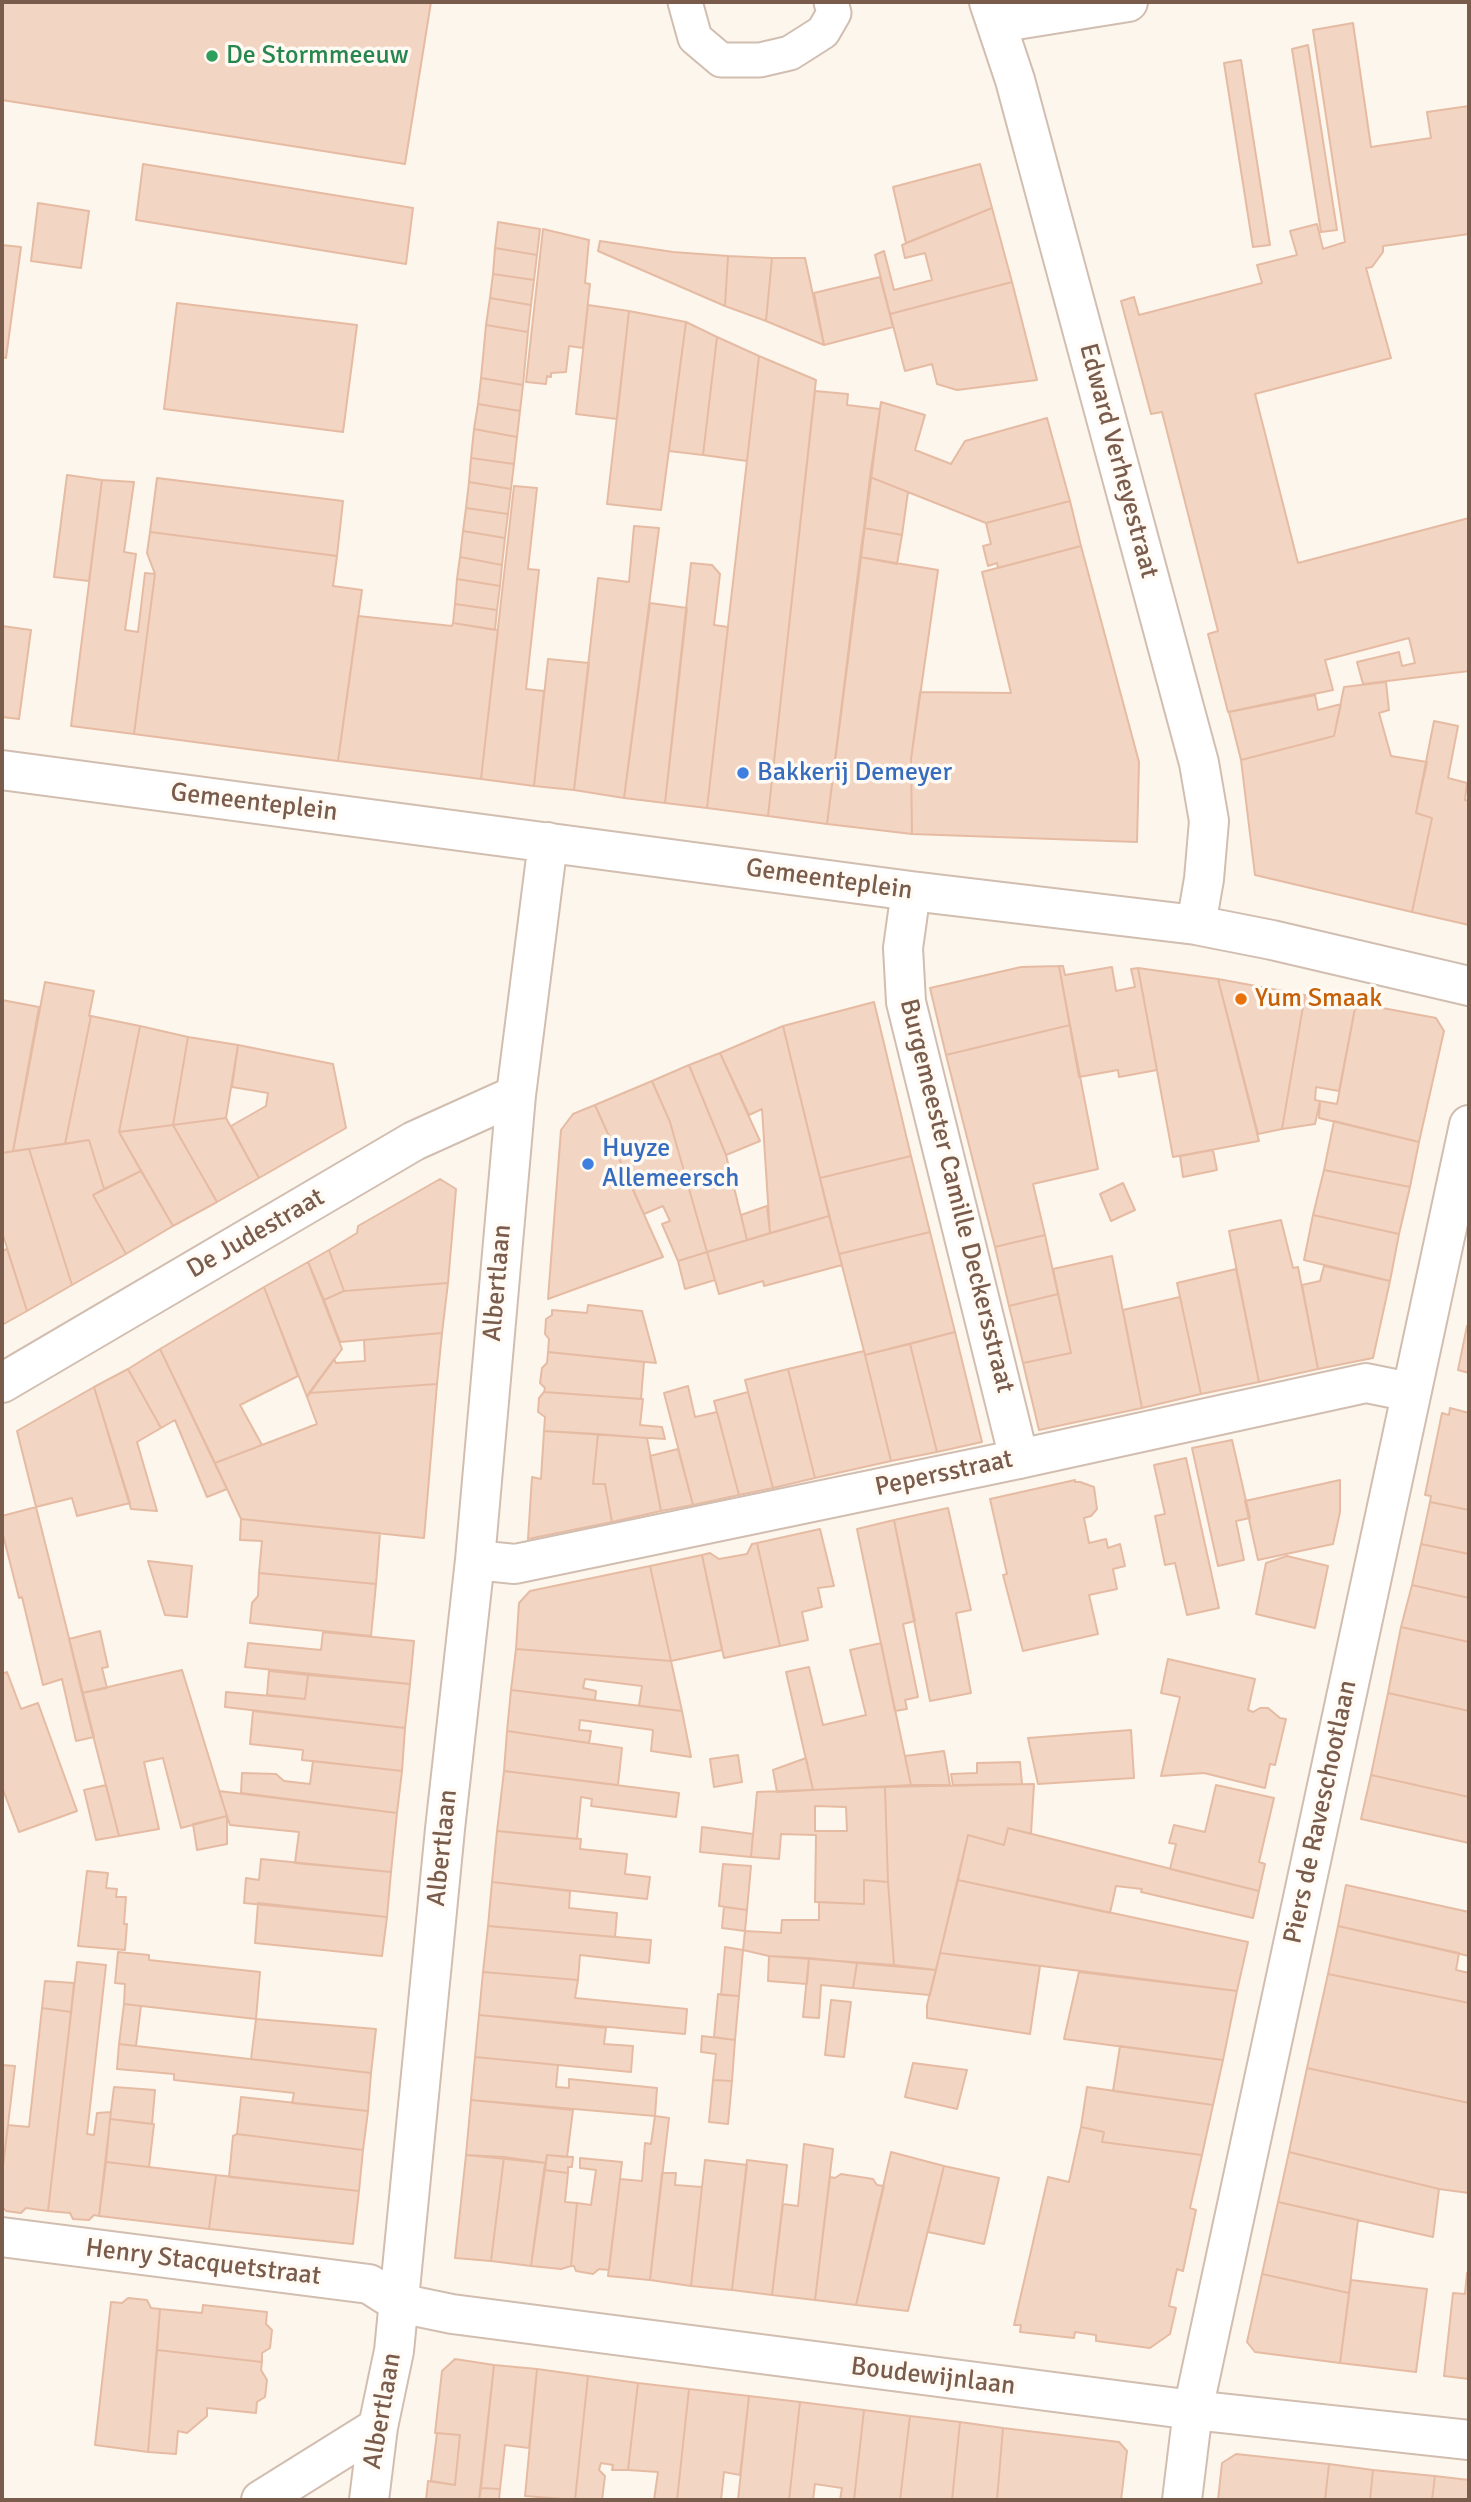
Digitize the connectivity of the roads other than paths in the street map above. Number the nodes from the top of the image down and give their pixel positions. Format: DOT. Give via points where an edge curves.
graph roads {
  1 [pos="685,2"];
  2 [pos="831,2"];
  3 [pos="1128,2"];
  4 [pos="993,12"];
  5 [pos="2,770"];
  6 [pos="548,842"];
  7 [pos="911,891"];
  8 [pos="1196,925"];
  9 [pos="1469,986"];
  10 [pos="516,1095"];
  11 [pos="1469,1125"];
  12 [pos="2,1382"];
  13 [pos="1410,1392"];
  14 [pos="1019,1459"];
  15 [pos="475,1560"];
  16 [pos="2,2237"];
  17 [pos="399,2303"];
  18 [pos="1193,2410"];
  19 [pos="378,2427"];
  20 [pos="1469,2440"];
  21 [pos="261,2500"];
  22 [pos="369,2500"];
  23 [pos="1182,2500"];
  1 -- 2 [label="lane" via="695,38 721,60 760,60 790,53 823,32 834,13"];
  3 -- 4 [label="street"];
  4 -- 8 [label="street, Edward Verheyestraat" via="1199,763 1209,821"];
  5 -- 6 [label="street, Gemeenteplein"];
  6 -- 7 [label="street, Gemeenteplein"];
  6 -- 10 [label="street"];
  7 -- 8 [label="street, Gemeenteplein"];
  7 -- 14 [label="street, Burgemeester Camille Deckersstraat" via="903,948 906,1002"];
  8 -- 9 [label="street, Gemeenteplein"];
  10 -- 12 [label="street, De Judestraat" via="414,1141"];
  10 -- 15 [label="street, Albertlaan"];
  11 -- 13 [label="street, Piers de Raveschootlaan"];
  13 -- 14 [label="street, Pepersstraat" via="1366,1383"];
  13 -- 18 [label="street, Piers de Raveschootlaan"];
  14 -- 15 [label="street, Pepersstraat" via="515,1564"];
  15 -- 17 [label="street, Albertlaan"];
  16 -- 17 [label="street, Henry Stacquetstraat" via="369,2284"];
  17 -- 18 [label="street, Boudewijnlaan" via="452,2314"];
  17 -- 19 [label="street, Albertlaan"];
  18 -- 20 [label="street, Boudewijnlaan"];
  18 -- 23 [label="street, Piers de Raveschootlaan"];
  19 -- 21 [label="street"];
  19 -- 22 [label="street, Albertlaan"];
}
